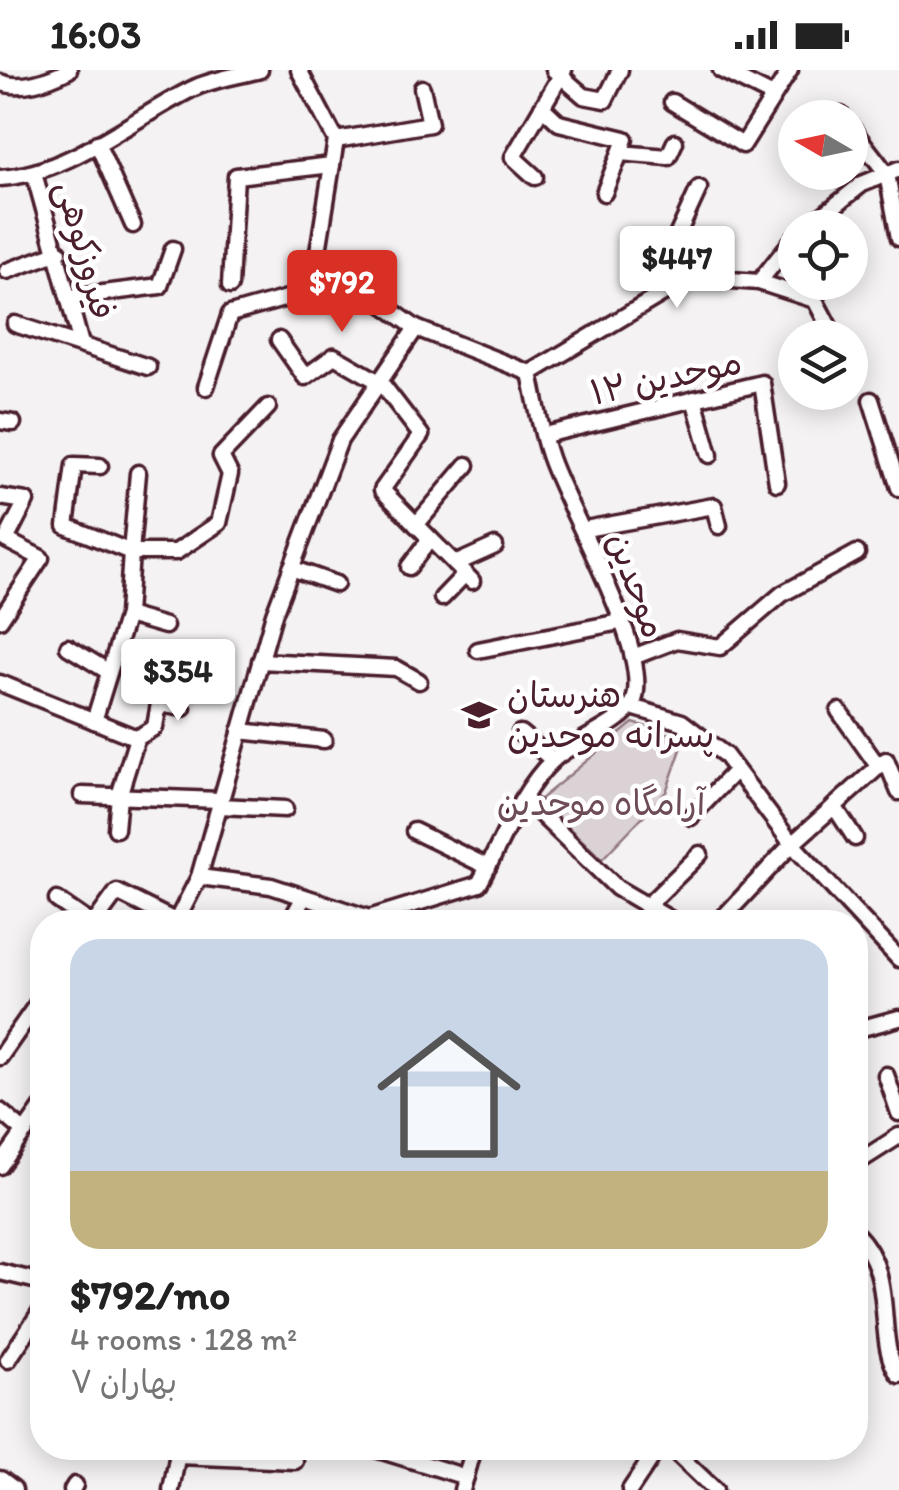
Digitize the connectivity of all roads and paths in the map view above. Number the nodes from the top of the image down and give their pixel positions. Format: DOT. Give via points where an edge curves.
graph roads {
  1 [pos="69,70"];
  2 [pos="260,70"];
  3 [pos="299,70"];
  4 [pos="620,70"];
  5 [pos="720,70"];
  6 [pos="790,70"];
  7 [pos="559,72"];
  8 [pos="0,82"];
  9 [pos="422,88"];
  10 [pos="773,96"];
  11 [pos="672,102"];
  12 [pos="542,107"];
  13 [pos="336,140"];
  14 [pos="676,142"];
  15 [pos="97,143"];
  16 [pos="868,144"];
  17 [pos="620,153"];
  18 [pos="332,166"];
  19 [pos="893,171"];
  20 [pos="34,172"];
  21 [pos="535,177"];
  22 [pos="0,178"];
  23 [pos="699,188"];
  24 [pos="604,193"];
  25 [pos="829,210"];
  26 [pos="133,225"];
  27 [pos="899,238"];
  28 [pos="173,248"];
  29 [pos="59,252"];
  30 [pos="778,258"];
  31 [pos="322,261"];
  32 [pos="8,271"];
  33 [pos="717,279"];
  34 [pos="760,282"];
  35 [pos="230,286"];
  36 [pos="71,296"];
  37 [pos="826,320"];
  38 [pos="15,324"];
  39 [pos="416,328"];
  40 [pos="279,340"];
  41 [pos="81,344"];
  42 [pos="148,367"];
  43 [pos="530,373"];
  44 [pos="381,383"];
  45 [pos="206,387"];
  46 [pos="694,399"];
  47 [pos="871,400"];
  48 [pos="268,408"];
  49 [pos="545,434"];
  50 [pos="710,454"];
  51 [pos="467,465"];
  52 [pos="100,466"];
  53 [pos="138,473"];
  54 [pos="778,482"];
  55 [pos="899,488"];
  56 [pos="0,497"];
  57 [pos="416,525"];
  58 [pos="719,526"];
  59 [pos="585,530"];
  60 [pos="430,539"];
  61 [pos="494,546"];
  62 [pos="132,552"];
  63 [pos="857,553"];
  64 [pos="409,567"];
  65 [pos="291,568"];
  66 [pos="464,573"];
  67 [pos="336,584"];
  68 [pos="442,598"];
  69 [pos="127,615"];
  70 [pos="0,620"];
  71 [pos="620,622"];
  72 [pos="165,626"];
  73 [pos="68,648"];
  74 [pos="478,650"];
  75 [pos="633,657"];
  76 [pos="260,661"];
  77 [pos="109,672"];
  78 [pos="164,674"];
  79 [pos="419,681"];
  80 [pos="0,683"];
  81 [pos="159,704"];
  82 [pos="632,707"];
  83 [pos="183,708"];
  84 [pos="839,711"];
  85 [pos="94,720"];
  86 [pos="240,731"];
  87 [pos="520,732"];
  88 [pos="137,738"];
  89 [pos="324,740"];
  90 [pos="554,760"];
  91 [pos="878,766"];
  92 [pos="736,770"];
  93 [pos="899,792"];
  94 [pos="82,795"];
  95 [pos="119,796"];
  96 [pos="526,800"];
  97 [pos="220,803"];
  98 [pos="834,806"];
  99 [pos="285,809"];
  100 [pos="691,817"];
  101 [pos="116,829"];
  102 [pos="414,830"];
  103 [pos="855,838"];
  104 [pos="792,844"];
  105 [pos="700,854"];
  106 [pos="488,867"];
  107 [pos="199,877"];
  108 [pos="304,897"];
  109 [pos="57,900"];
  110 [pos="73,910"];
  111 [pos="102,910"];
  112 [pos="152,910"];
  113 [pos="182,910"];
  114 [pos="297,910"];
  115 [pos="340,910"];
  116 [pos="399,910"];
  117 [pos="647,910"];
  118 [pos="652,910"];
  119 [pos="730,910"];
  120 [pos="853,910"];
  121 [pos="868,926"];
  122 [pos="899,959"];
  123 [pos="30,1014"];
  124 [pos="899,1018"];
  125 [pos="868,1026"];
  126 [pos="0,1058"];
  127 [pos="886,1075"];
  128 [pos="0,1111"];
  129 [pos="899,1113"];
  130 [pos="30,1125"];
  131 [pos="25,1132"];
  132 [pos="899,1136"];
  133 [pos="868,1156"];
  134 [pos="0,1166"];
  135 [pos="868,1246"];
  136 [pos="0,1272"];
  137 [pos="30,1279"];
  138 [pos="30,1327"];
  139 [pos="8,1360"];
  140 [pos="896,1370"];
  141 [pos="177,1460"];
  142 [pos="282,1460"];
  143 [pos="404,1460"];
  144 [pos="650,1460"];
  145 [pos="684,1460"];
  146 [pos="295,1461"];
  147 [pos="0,1481"];
  148 [pos="464,1483"];
  149 [pos="12,1490"];
  150 [pos="171,1490"];
  151 [pos="630,1490"];
  152 [pos="715,1490"];
  1 -- 8 [label="street" via="10,87"];
  2 -- 15 [label="street" via="195,87"];
  3 -- 13 [label="street"];
  4 -- 7 [label="street" via="606,100 584,96"];
  5 -- 10 [label="street"];
  6 -- 10 [label="street"];
  7 -- 12 [label="street"];
  9 -- 13 [label="street" via="430,124"];
  10 -- 11 [label="street" via="743,145"];
  12 -- 17 [label="street" via="559,123 624,139"];
  12 -- 21 [label="street" via="513,158"];
  13 -- 18 [label="street"];
  14 -- 17 [label="street" via="668,156"];
  15 -- 20 [label="street"];
  15 -- 26 [label="street"];
  16 -- 19 [label="street"];
  17 -- 24 [label="street"];
  18 -- 31 [label="street" via="317,258"];
  18 -- 35 [label="street" via="236,176"];
  19 -- 25 [label="street" via="862,184"];
  19 -- 27 [label="street"];
  20 -- 22 [label="street"];
  20 -- 29 [label="street, فیروزکوهی"];
  23 -- 33 [label="street" via="676,238"];
  28 -- 36 [label="street" via="160,286"];
  29 -- 32 [label="street"];
  29 -- 36 [label="street, فیروزکوهی"];
  30 -- 34 [label="street"];
  31 -- 39 [label="street"];
  31 -- 45 [label="street" via="305,293 230,314"];
  33 -- 34 [label="street"];
  33 -- 43 [label="street" via="690,277"];
  34 -- 37 [label="street" via="815,300"];
  36 -- 41 [label="street, فیروزکوهی"];
  38 -- 41 [label="street"];
  39 -- 43 [label="street"];
  39 -- 44 [label="street"];
  40 -- 44 [label="street" via="305,376 334,356"];
  41 -- 42 [label="street"];
  43 -- 49 [label="street, موحدین"];
  44 -- 57 [label="street" via="422,435 382,490"];
  44 -- 65 [label="street" via="340,440"];
  46 -- 49 [label="street, موحدین ۱۲"];
  46 -- 50 [label="street"];
  46 -- 54 [label="street, موحدین ۱۲" via="762,383"];
  47 -- 55 [label="street"];
  48 -- 62 [label="street" via="222,456 230,474 218,523 176,552"];
  49 -- 59 [label="street, موحدین"];
  51 -- 57 [label="street"];
  52 -- 62 [label="street" via="74,465 66,526"];
  53 -- 62 [label="street"];
  56 -- 70 [label="street" via="26,501 6,540 41,558"];
  57 -- 60 [label="street"];
  58 -- 59 [label="street" via="714,506"];
  59 -- 71 [label="street, موحدین"];
  60 -- 64 [label="street"];
  60 -- 66 [label="street"];
  61 -- 66 [label="street"];
  62 -- 69 [label="street"];
  63 -- 75 [label="street" via="782,594 720,647 677,640"];
  65 -- 67 [label="street"];
  65 -- 76 [label="street"];
  66 -- 68 [label="street"];
  69 -- 72 [label="street"];
  69 -- 77 [label="street"];
  71 -- 74 [label="street"];
  71 -- 75 [label="street, موحدین"];
  73 -- 77 [label="street"];
  75 -- 82 [label="street, موحدین"];
  76 -- 79 [label="street" via="396,668"];
  76 -- 86 [label="street"];
  77 -- 85 [label="street"];
  78 -- 81 [label="street"];
  80 -- 85 [label="street"];
  81 -- 83 [label="street"];
  81 -- 88 [label="street" via="155,727"];
  82 -- 90 [label="street"];
  82 -- 92 [label="street" via="682,722"];
  84 -- 91 [label="street"];
  85 -- 88 [label="street"];
  86 -- 89 [label="street"];
  86 -- 97 [label="street"];
  87 -- 90 [label="street"];
  88 -- 95 [label="street"];
  90 -- 96 [label="street"];
  91 -- 93 [label="street" via="886,760"];
  91 -- 98 [label="street"];
  92 -- 100 [label="street"];
  92 -- 104 [label="street"];
  94 -- 95 [label="street"];
  95 -- 97 [label="street"];
  95 -- 101 [label="street"];
  96 -- 106 [label="street"];
  96 -- 117 [label="street"];
  97 -- 99 [label="street"];
  97 -- 107 [label="street"];
  98 -- 103 [label="street"];
  98 -- 104 [label="street"];
  102 -- 106 [label="street"];
  104 -- 119 [label="street"];
  104 -- 120 [label="street"];
  105 -- 118 [label="street"];
  106 -- 116 [label="street" via="479,884"];
  107 -- 108 [label="street"];
  107 -- 113 [label="street"];
  108 -- 114 [label="street"];
  108 -- 115 [label="street"];
  109 -- 110 [label="street"];
  111 -- 112 [label="street" via="117,892"];
  121 -- 122 [label="street"];
  123 -- 126 [label="street"];
  124 -- 125 [label="street"];
  127 -- 129 [label="street"];
  128 -- 131 [label="street"];
  130 -- 131 [label="street"];
  131 -- 134 [label="street"];
  132 -- 133 [label="street"];
  135 -- 140 [label="street" via="886,1303"];
  136 -- 137 [label="street"];
  138 -- 139 [label="street"];
  141 -- 150 [label="street"];
  142 -- 146 [label="street"];
  143 -- 148 [label="street"];
  144 -- 151 [label="street"];
  145 -- 152 [label="street"];
  147 -- 149 [label="main road"];
}
